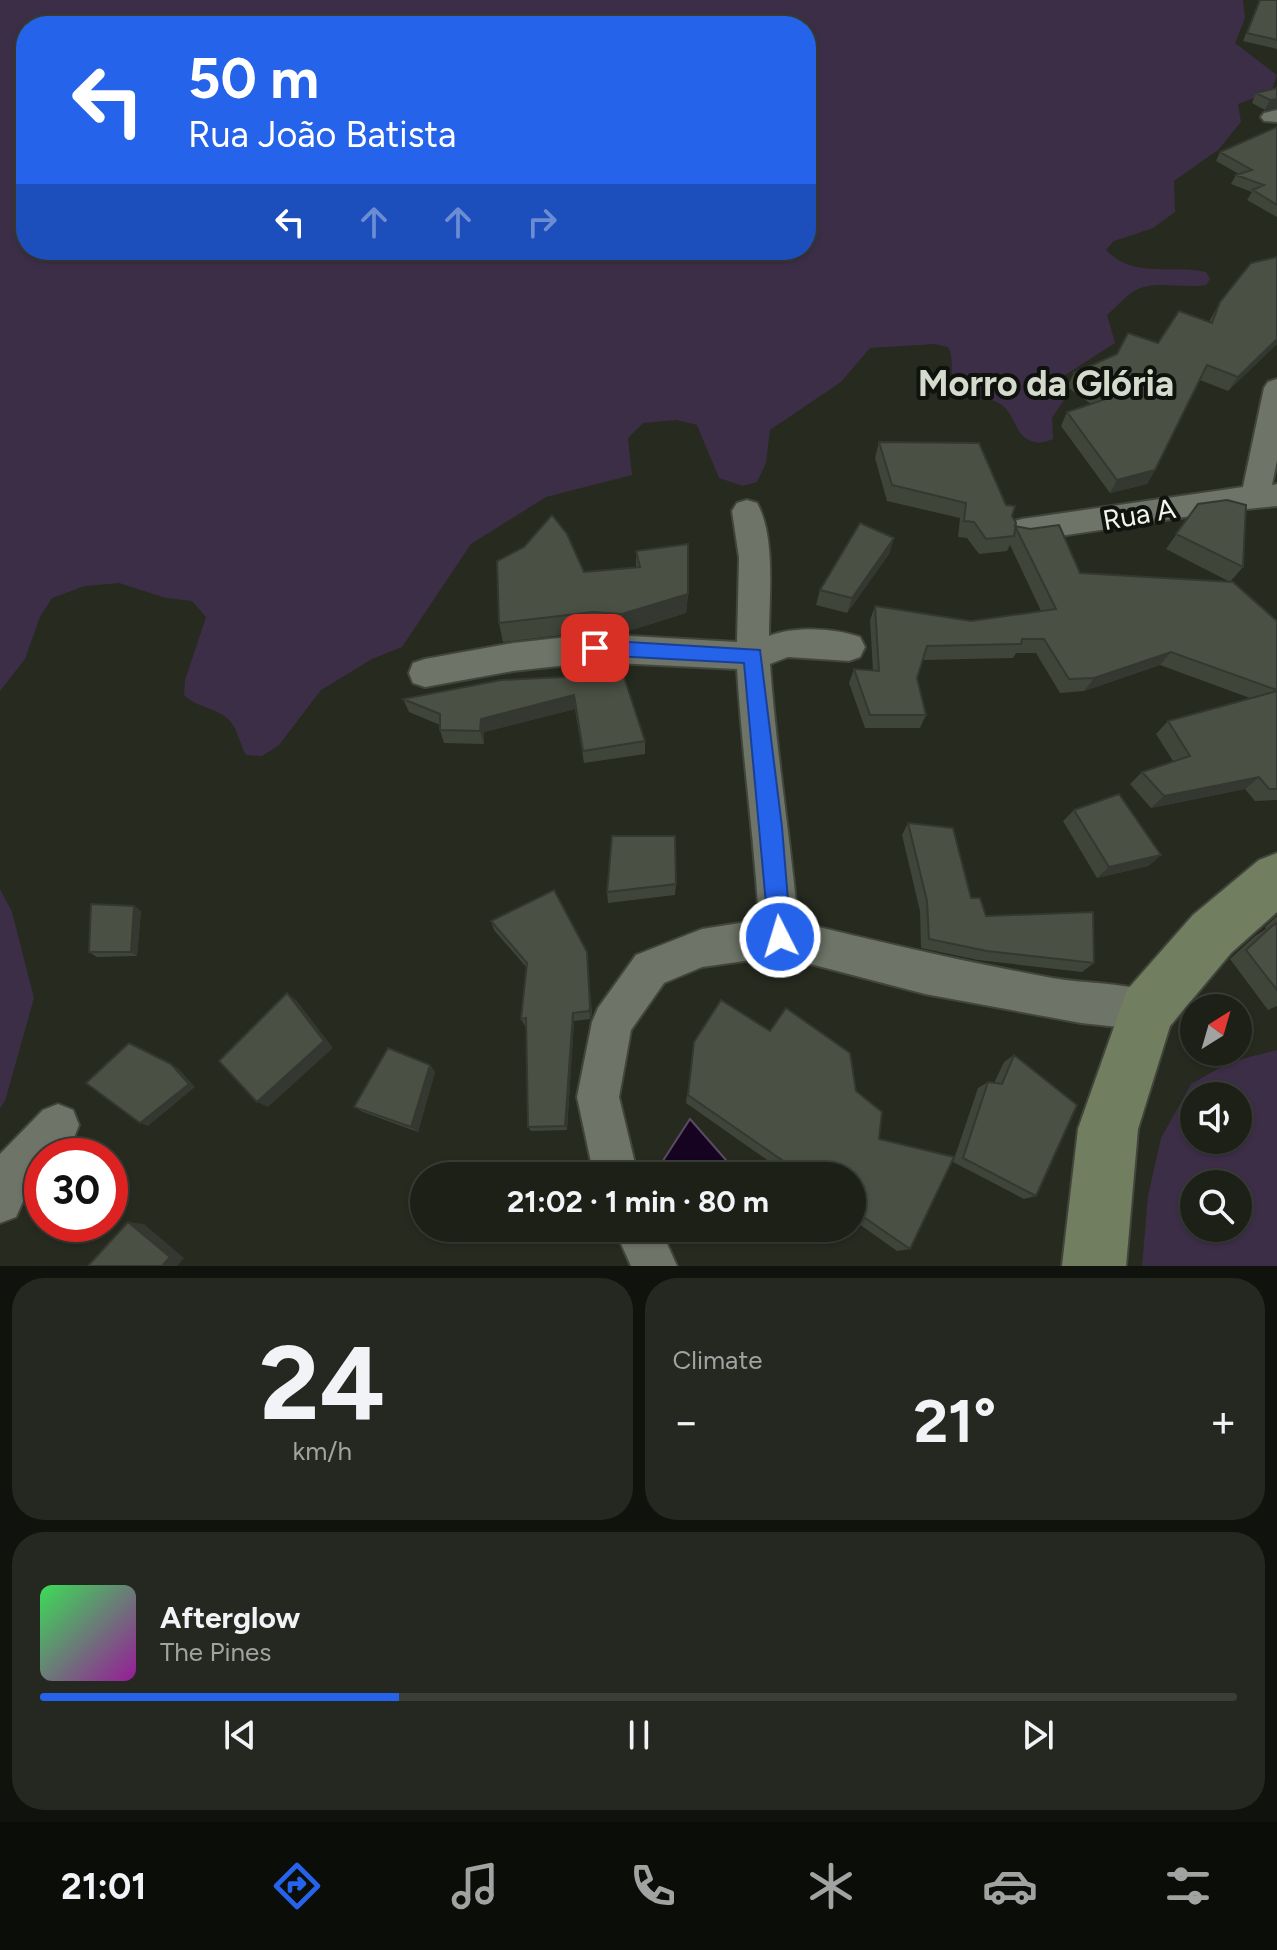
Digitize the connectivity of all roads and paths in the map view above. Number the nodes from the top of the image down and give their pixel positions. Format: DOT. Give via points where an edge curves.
graph roads {
  1 [pos="1277,388"];
  2 [pos="1270,489"];
  3 [pos="747,511"];
  4 [pos="1022,530"];
  5 [pos="849,647"];
  6 [pos="753,656"];
  7 [pos="425,673"];
  8 [pos="1277,878"];
  9 [pos="780,937"];
  10 [pos="1147,1010"];
  11 [pos="58,1125"];
  12 [pos="613,1162"];
  13 [pos="0,1201"];
  14 [pos="643,1242"];
  15 [pos="654,1266"];
  16 [pos="1094,1266"];
  1 -- 2 [label="street"];
  2 -- 4 [label="street, Rua A"];
  3 -- 6 [label="street" via="754,558"];
  5 -- 6 [label="street" via="787,643"];
  6 -- 7 [label="street" via="595,648"];
  6 -- 9 [label="street"];
  8 -- 10 [label="main road" via="1212,934"];
  9 -- 10 [label="street" via="925,974"];
  9 -- 12 [label="street" via="702,948 650,969 612,1022 598,1097"];
  10 -- 16 [label="main road" via="1108,1129"];
  11 -- 13 [label="street" via="18,1164"];
  14 -- 15 [label="street"];
}
